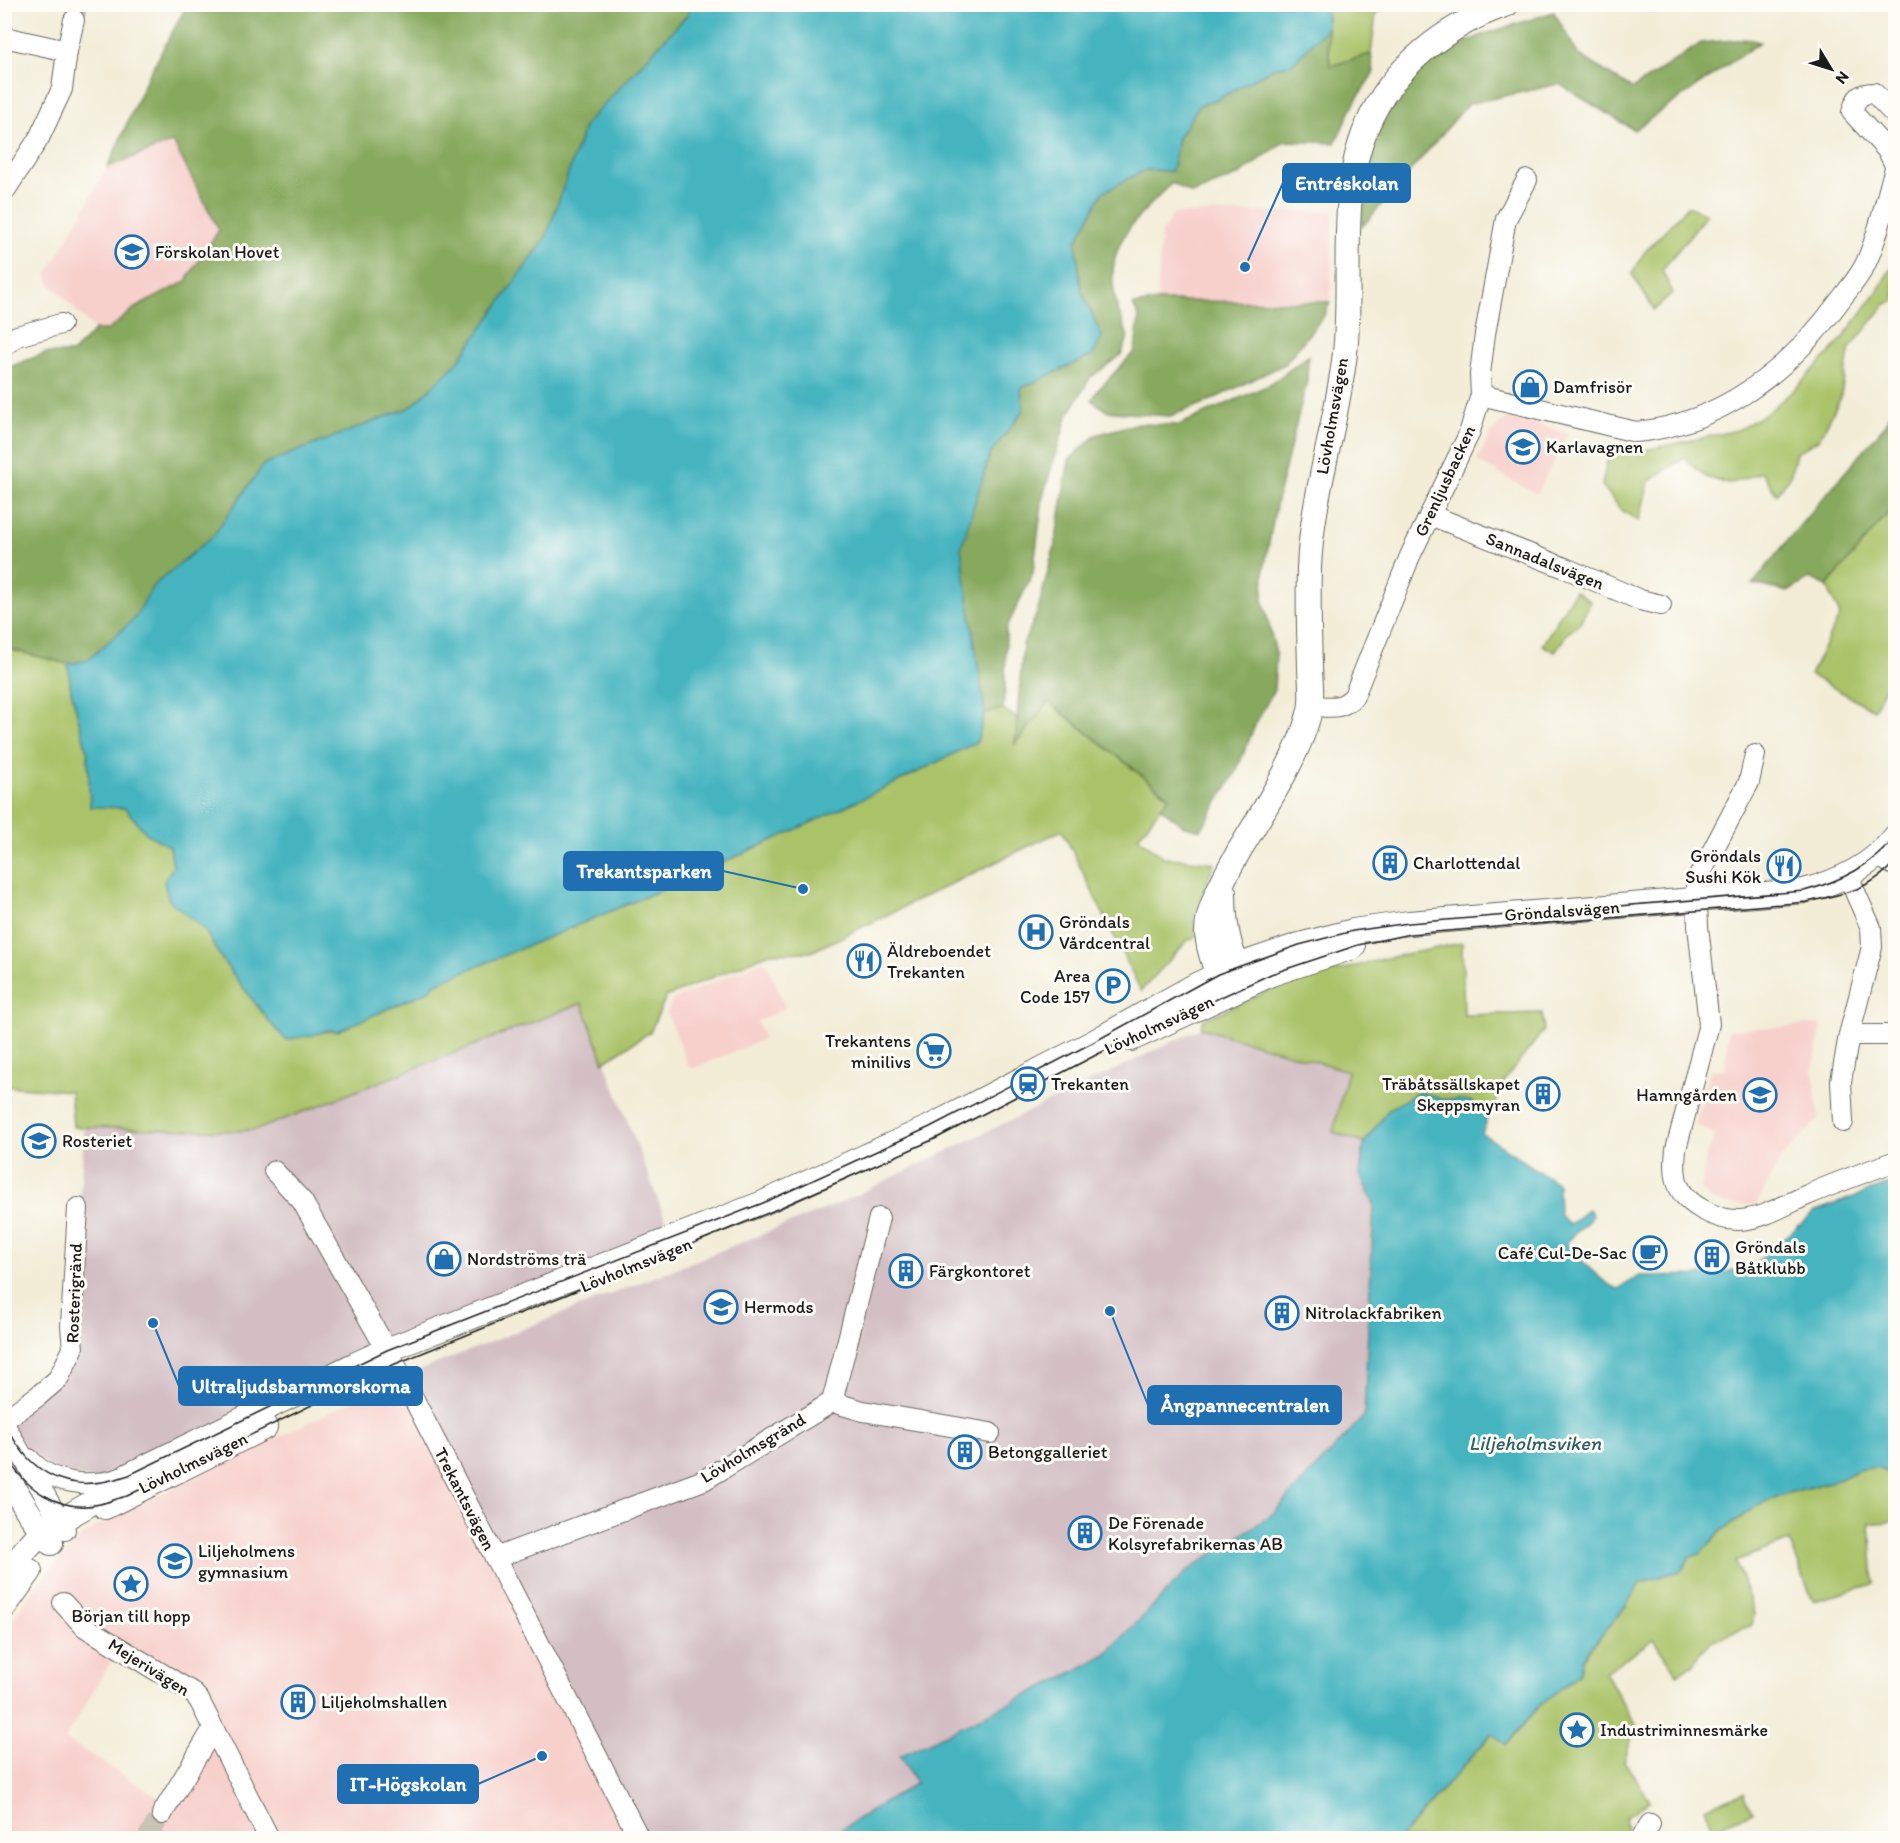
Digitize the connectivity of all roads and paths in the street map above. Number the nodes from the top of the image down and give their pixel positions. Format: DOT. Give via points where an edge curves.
graph roads {
  1 [pos="1507,4"];
  2 [pos="74,20"];
  3 [pos="4,37"];
  4 [pos="67,51"];
  5 [pos="1896,116"];
  6 [pos="1895,165"];
  7 [pos="1527,180"];
  8 [pos="4,192"];
  9 [pos="61,324"];
  10 [pos="4,346"];
  11 [pos="1481,395"];
  12 [pos="1430,515"];
  13 [pos="1661,605"];
  14 [pos="1311,706"];
  15 [pos="1755,755"];
  16 [pos="1896,836"];
  17 [pos="1890,861"];
  18 [pos="1852,883"];
  19 [pos="1697,906"];
  20 [pos="1232,980"];
  21 [pos="1849,1035"];
  22 [pos="1896,1035"];
  23 [pos="1843,1122"];
  24 [pos="1896,1161"];
  25 [pos="274,1171"];
  26 [pos="78,1208"];
  27 [pos="879,1218"];
  28 [pos="391,1357"];
  29 [pos="832,1402"];
  30 [pos="4,1422"];
  31 [pos="990,1433"];
  32 [pos="19,1448"];
  33 [pos="4,1472"];
  34 [pos="129,1475"];
  35 [pos="54,1531"];
  36 [pos="495,1558"];
  37 [pos="4,1583"];
  38 [pos="63,1603"];
  39 [pos="4,1607"];
  40 [pos="213,1728"];
  41 [pos="162,1814"];
  42 [pos="269,1839"];
  43 [pos="639,1839"];
  1 -- 14 [label="street, Lövholmsvägen" via="1458,26 1412,61 1374,111 1357,155 1350,209 1344,353 1312,529"];
  2 -- 4 [label="street"];
  3 -- 4 [label="street"];
  4 -- 8 [label="street" via="62,89 39,138"];
  5 -- 6 [label="street" via="1875,93 1864,93 1856,99 1852,112 1888,151"];
  6 -- 11 [label="street" via="1872,245 1853,284 1797,352 1769,378 1738,398 1684,423 1636,432"];
  7 -- 11 [label="street, Grenljusbacken" via="1506,219 1485,334"];
  9 -- 10 [label="street" via="17,336"];
  11 -- 12 [label="street, Grenljusbacken" via="1469,434"];
  12 -- 13 [label="street, Sannadalsvägen"];
  12 -- 14 [label="street, Grenljusbacken" via="1354,696 1339,706"];
  14 -- 20 [label="street, Lövholmsvägen" via="1298,745 1225,877 1210,913 1209,950"];
  15 -- 19 [label="street" via="1749,782 1696,882"];
  16 -- 17 [label="street, Gröndalsvägen"];
  17 -- 18 [label="street, Gröndalsvägen" via="1875,880"];
  18 -- 19 [label="street, Gröndalsvägen" via="1807,902"];
  18 -- 21 [label="street" via="1871,928 1872,947"];
  19 -- 20 [label="street, Gröndalsvägen" via="1410,934"];
  19 -- 24 [label="street" via="1709,1024 1676,1149 1677,1184 1684,1196 1712,1215 1739,1220 1765,1214"];
  20 -- 28 [label="street, Lövholmsvägen" via="937,1138 768,1213"];
  21 -- 22 [label="street"];
  21 -- 23 [label="street" via="1841,1081"];
  25 -- 28 [label="street, Trekantsvägen" via="302,1201"];
  26 -- 30 [label="street, Rosterigränd" via="73,1349 58,1379"];
  27 -- 29 [label="street"];
  28 -- 34 [label="street, Lövholmsvägen"];
  28 -- 35 [label="street, Lövholmsvägen"];
  28 -- 36 [label="street, Trekantsvägen"];
  29 -- 31 [label="street" via="863,1412"];
  29 -- 36 [label="street, Lövholmsgränd" via="704,1480"];
  30 -- 32 [label="street"];
  32 -- 34 [label="street, Lövholmsvägen" via="51,1475 69,1481 106,1483"];
  32 -- 35 [label="street"];
  33 -- 35 [label="street"];
  34 -- 35 [label="street, Lövholmsvägen"];
  35 -- 37 [label="street" via="25,1550"];
  35 -- 39 [label="street"];
  36 -- 43 [label="street, Trekantsvägen"];
  38 -- 40 [label="street, Mejerivägen" via="85,1627 192,1692"];
  40 -- 41 [label="street"];
  40 -- 42 [label="street, Mejerivägen"];
}
